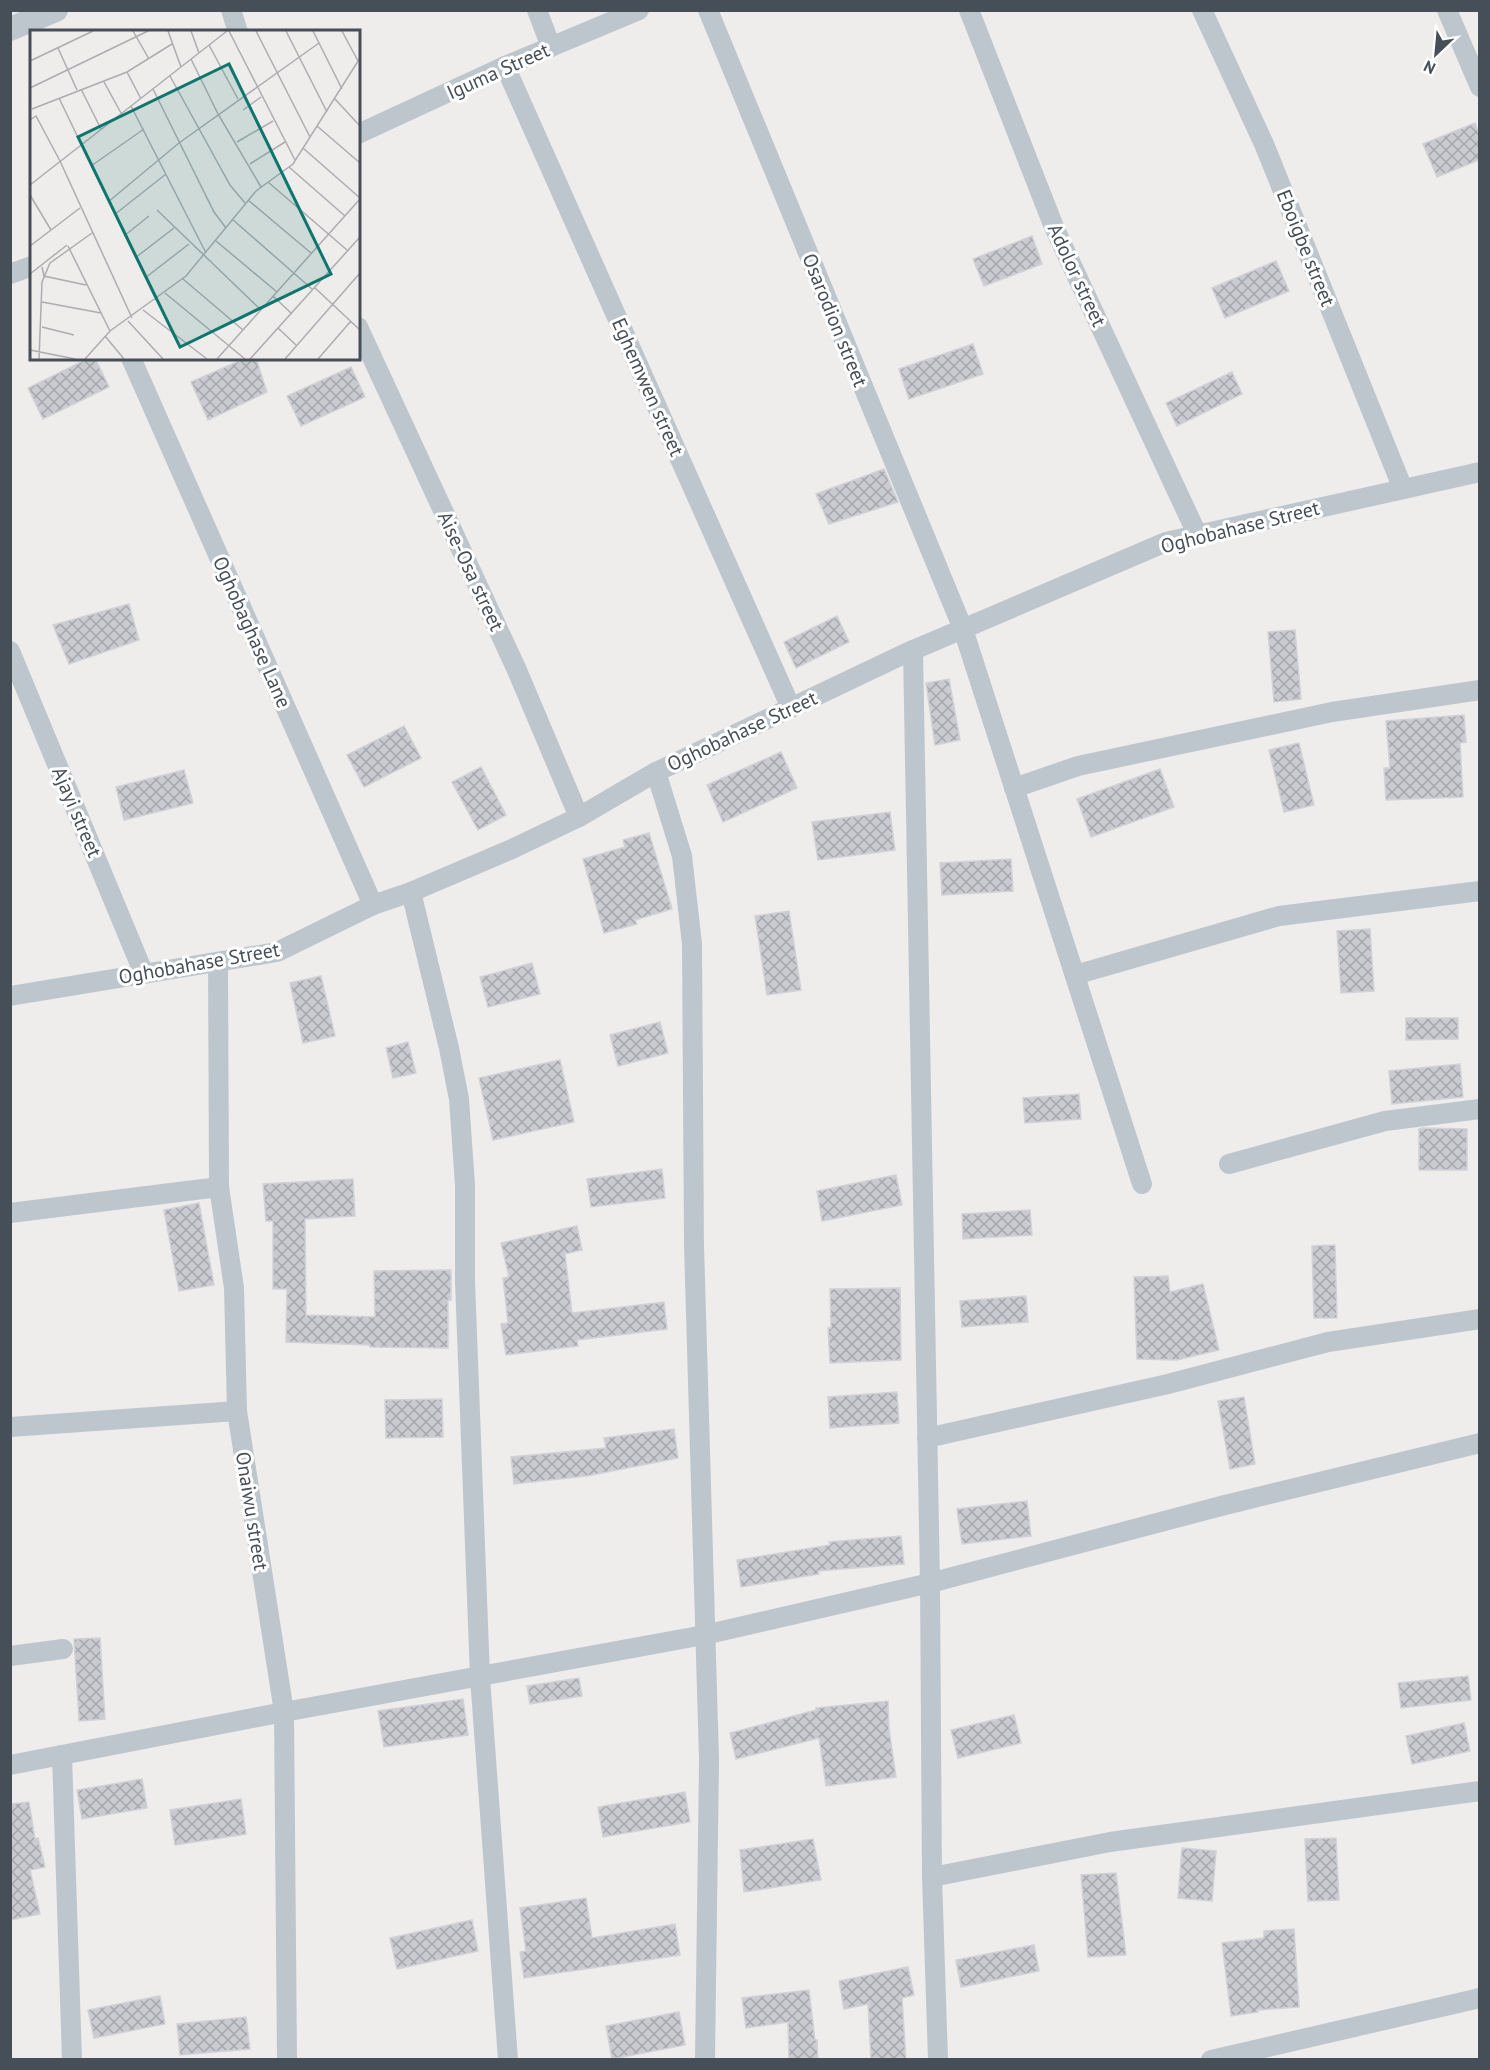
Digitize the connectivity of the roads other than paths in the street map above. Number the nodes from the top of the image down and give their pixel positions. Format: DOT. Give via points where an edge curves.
graph roads {
  1 [pos="56,10"];
  2 [pos="231,10"];
  3 [pos="537,10"];
  4 [pos="639,10"];
  5 [pos="708,10"];
  6 [pos="969,10"];
  7 [pos="1202,10"];
  8 [pos="1447,10"];
  9 [pos="10,29"];
  10 [pos="237,30"];
  11 [pos="551,47"];
  12 [pos="505,66"];
  13 [pos="1479,87"];
  14 [pos="360,133"];
  15 [pos="30,267"];
  16 [pos="10,274"];
  17 [pos="360,331"];
  18 [pos="132,360"];
  19 [pos="1479,472"];
  20 [pos="1403,489"];
  21 [pos="1197,534"];
  22 [pos="963,629"];
  23 [pos="913,650"];
  24 [pos="10,651"];
  25 [pos="1479,690"];
  26 [pos="791,708"];
  27 [pos="656,772"];
  28 [pos="1014,788"];
  29 [pos="579,817"];
  30 [pos="1479,891"];
  31 [pos="411,892"];
  32 [pos="373,905"];
  33 [pos="218,963"];
  34 [pos="144,974"];
  35 [pos="1075,975"];
  36 [pos="10,996"];
  37 [pos="1479,1109"];
  38 [pos="1229,1164"];
  39 [pos="1142,1184"];
  40 [pos="219,1187"];
  41 [pos="10,1213"];
  42 [pos="1479,1318"];
  43 [pos="237,1411"];
  44 [pos="10,1426"];
  45 [pos="927,1438"];
  46 [pos="1479,1443"];
  47 [pos="930,1583"];
  48 [pos="704,1635"];
  49 [pos="63,1649"];
  50 [pos="10,1656"];
  51 [pos="480,1677"];
  52 [pos="284,1712"];
  53 [pos="62,1755"];
  54 [pos="10,1765"];
  55 [pos="1479,1791"];
  56 [pos="932,1877"];
  57 [pos="1479,1998"];
  58 [pos="1274,2052"];
  59 [pos="72,2060"];
  60 [pos="287,2060"];
  61 [pos="508,2060"];
  62 [pos="705,2060"];
  63 [pos="938,2060"];
  64 [pos="1211,2060"];
  1 -- 9 [label="street"];
  2 -- 10 [label="street"];
  3 -- 11 [label="street"];
  4 -- 11 [label="street, Iguma Street"];
  5 -- 22 [label="street, Osarodion street"];
  6 -- 21 [label="street, Adolor street" via="1054,227"];
  7 -- 20 [label="street, Eboigbe street" via="1264,144"];
  8 -- 13 [label="street"];
  11 -- 12 [label="street, Iguma Street"];
  12 -- 14 [label="street, Iguma Street"];
  12 -- 26 [label="street, Eghemwen street"];
  15 -- 16 [label="street"];
  17 -- 29 [label="street, Aise-Osa street" via="516,668"];
  18 -- 32 [label="street, Oghobaghase Lane"];
  19 -- 20 [label="street, Oghobahase Street"];
  20 -- 21 [label="street, Oghobahase Street"];
  21 -- 22 [label="street, Oghobahase Street" via="1166,542"];
  22 -- 23 [label="street, Oghobahase Street"];
  22 -- 28 [label="street, Osarodion street"];
  23 -- 26 [label="street, Oghobahase Street"];
  23 -- 45 [label="street"];
  24 -- 34 [label="street, Ajayi street"];
  25 -- 28 [label="street" via="1308,717 1078,766"];
  26 -- 27 [label="street, Oghobahase Street"];
  27 -- 29 [label="street, Oghobahase Street"];
  27 -- 48 [label="street" via="682,856 692,944 694,1245"];
  28 -- 35 [label="street, Osarodion street"];
  29 -- 31 [label="street, Oghobahase Street"];
  30 -- 35 [label="street" via="1279,916"];
  31 -- 32 [label="street, Oghobahase Street"];
  31 -- 51 [label="street" via="459,1099"];
  32 -- 33 [label="street, Oghobahase Street" via="277,952"];
  33 -- 34 [label="street, Oghobahase Street"];
  33 -- 40 [label="street, Onaiwu street"];
  34 -- 36 [label="street, Oghobahase Street"];
  35 -- 39 [label="street, Osarodion street"];
  37 -- 38 [label="street" via="1385,1121"];
  40 -- 41 [label="street"];
  40 -- 43 [label="street, Onaiwu street" via="234,1288"];
  42 -- 45 [label="street" via="1328,1342 1168,1384"];
  43 -- 44 [label="street"];
  43 -- 52 [label="street, Onaiwu street"];
  45 -- 47 [label="street"];
  46 -- 47 [label="street"];
  47 -- 48 [label="street"];
  47 -- 56 [label="street"];
  48 -- 51 [label="street"];
  48 -- 62 [label="street" via="709,1759"];
  49 -- 50 [label="street"];
  51 -- 52 [label="street"];
  51 -- 61 [label="street"];
  52 -- 53 [label="street"];
  52 -- 60 [label="street, Onaiwu street"];
  53 -- 54 [label="street"];
  53 -- 59 [label="street"];
  55 -- 56 [label="street" via="1110,1842"];
  56 -- 63 [label="street"];
  57 -- 58 [label="street"];
  58 -- 64 [label="street"];
}
